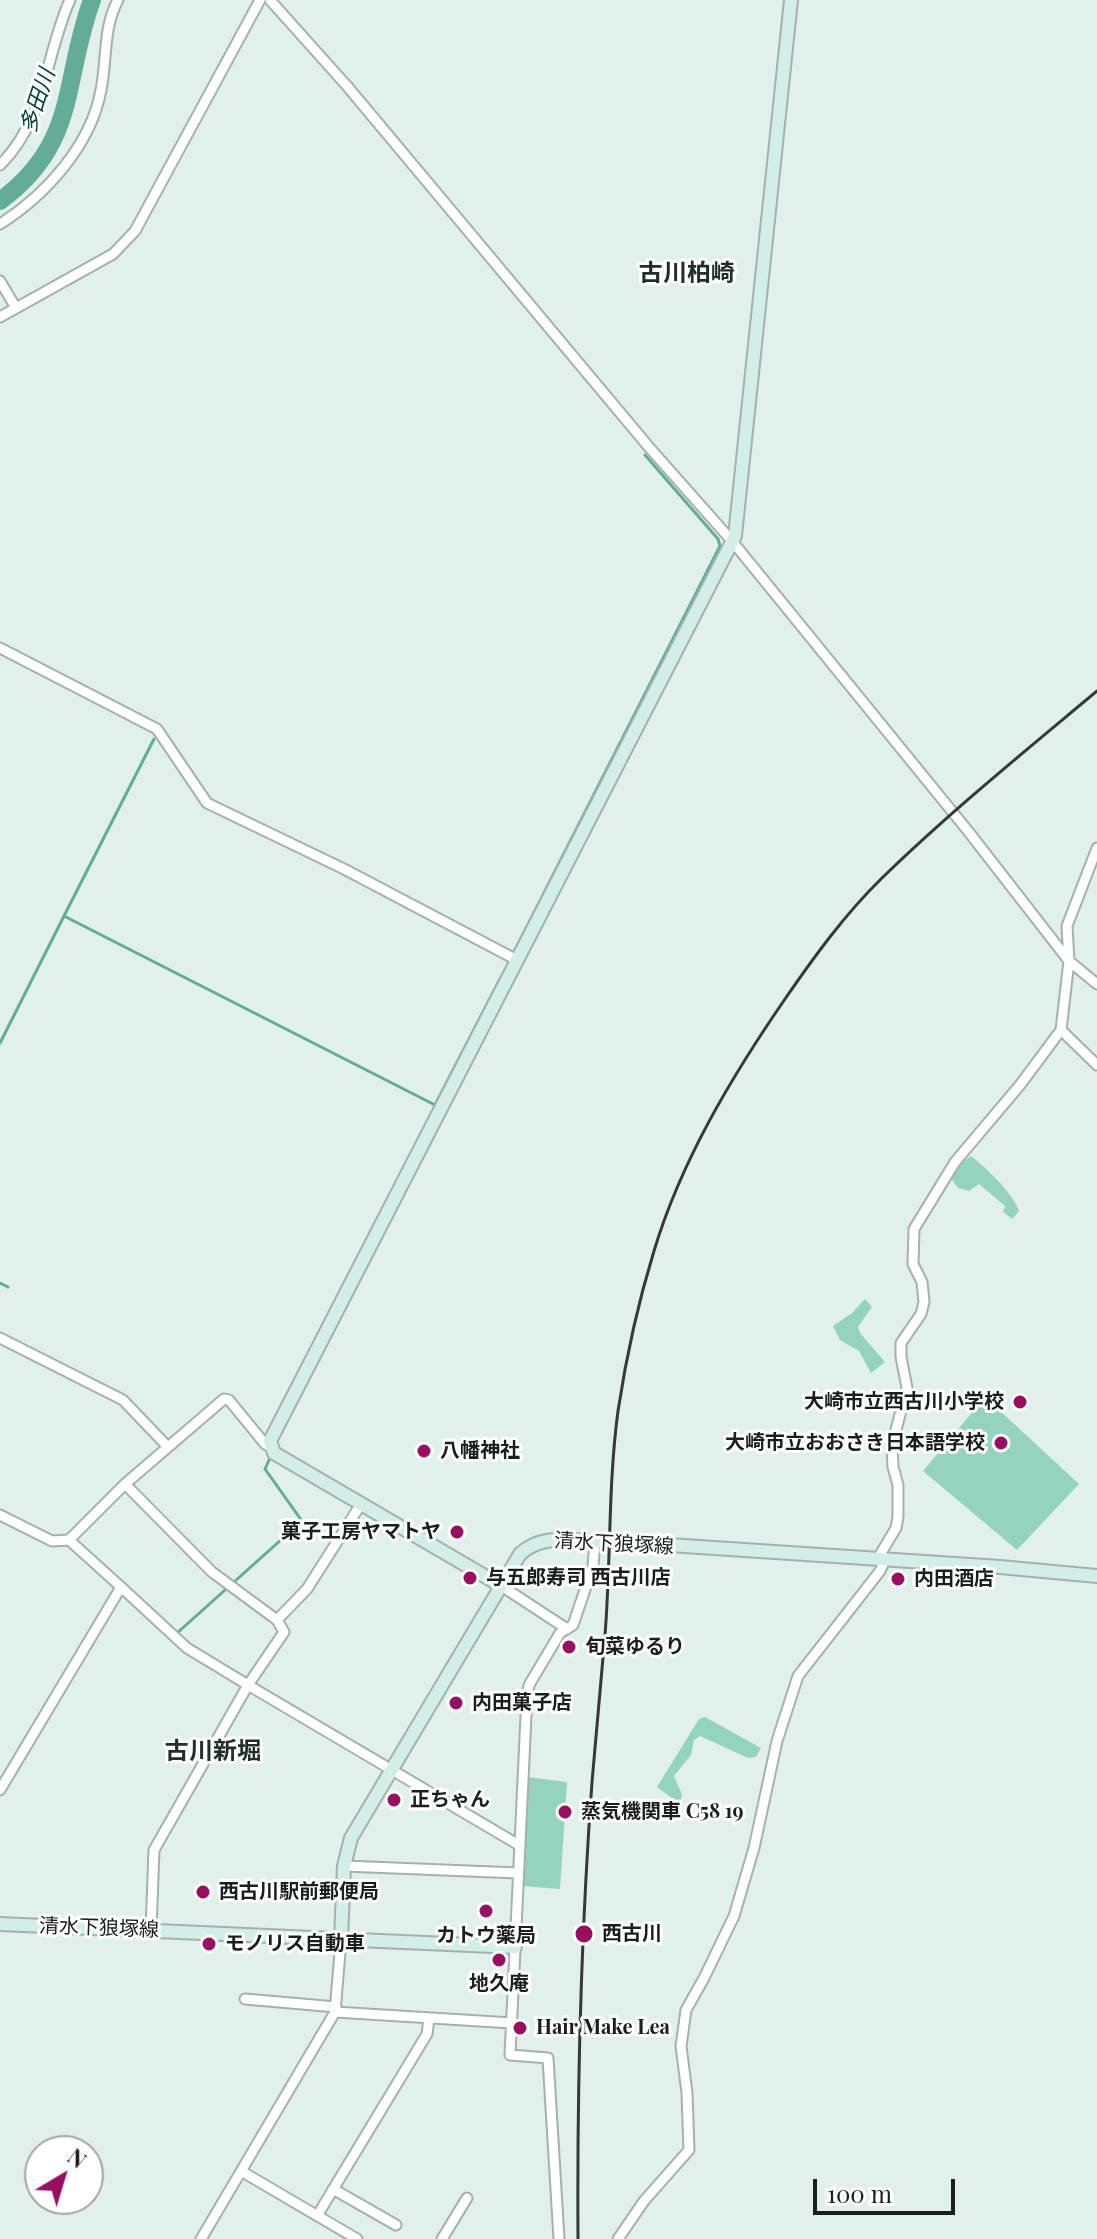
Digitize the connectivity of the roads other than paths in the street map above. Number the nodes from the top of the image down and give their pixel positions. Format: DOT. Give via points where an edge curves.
graph roads {
  1 [pos="70,0"];
  2 [pos="118,0"];
  3 [pos="260,0"];
  4 [pos="270,0"];
  5 [pos="791,0"];
  6 [pos="0,165"];
  7 [pos="0,224"];
  8 [pos="0,281"];
  9 [pos="16,308"];
  10 [pos="0,317"];
  11 [pos="732,541"];
  12 [pos="0,648"];
  13 [pos="1097,848"];
  14 [pos="517,960"];
  15 [pos="1069,961"];
  16 [pos="1097,984"];
  17 [pos="1061,1030"];
  18 [pos="1097,1065"];
  19 [pos="0,1338"];
  20 [pos="167,1446"];
  21 [pos="272,1447"];
  22 [pos="125,1484"];
  23 [pos="361,1504"];
  24 [pos="0,1515"];
  25 [pos="69,1540"];
  26 [pos="595,1542"];
  27 [pos="885,1560"];
  28 [pos="1097,1576"];
  29 [pos="500,1585"];
  30 [pos="121,1587"];
  31 [pos="277,1620"];
  32 [pos="567,1629"];
  33 [pos="248,1685"];
  34 [pos="392,1769"];
  35 [pos="0,1790"];
  36 [pos="519,1845"];
  37 [pos="344,1866"];
  38 [pos="518,1873"];
  39 [pos="0,1924"];
  40 [pos="151,1930"];
  41 [pos="341,1940"];
  42 [pos="515,1947"];
  43 [pos="245,1999"];
  44 [pos="336,2010"];
  45 [pos="429,2018"];
  46 [pos="512,2023"];
  47 [pos="241,2171"];
  48 [pos="333,2189"];
  49 [pos="467,2198"];
  50 [pos="317,2216"];
  51 [pos="396,2225"];
  52 [pos="201,2239"];
  53 [pos="357,2239"];
  54 [pos="442,2239"];
  55 [pos="559,2239"];
  56 [pos="618,2239"];
  1 -- 6 [label="street" via="36,111"];
  2 -- 7 [label="street" via="101,91 89,125 57,177"];
  3 -- 9 [label="street" via="135,231 113,254"];
  4 -- 11 [label="street"];
  5 -- 11 [label="street"];
  8 -- 9 [label="street"];
  9 -- 10 [label="street"];
  11 -- 14 [label="street"];
  11 -- 15 [label="street"];
  12 -- 14 [label="street" via="157,729 207,803"];
  13 -- 15 [label="street" via="1067,926"];
  14 -- 21 [label="street" via="270,1441"];
  15 -- 16 [label="street"];
  15 -- 17 [label="street"];
  17 -- 18 [label="street"];
  17 -- 27 [label="street" via="955,1162 914,1229 913,1264 924,1302 901,1343 907,1388 892,1445 898,1517 881,1553"];
  19 -- 20 [label="street" via="123,1400"];
  20 -- 21 [label="street" via="224,1399"];
  20 -- 22 [label="street"];
  21 -- 23 [label="street"];
  22 -- 25 [label="street"];
  22 -- 31 [label="street" via="212,1572"];
  23 -- 29 [label="street"];
  23 -- 31 [label="street" via="307,1589"];
  24 -- 25 [label="street" via="52,1541"];
  25 -- 30 [label="street"];
  26 -- 27 [label="street, 清水下狼塚線"];
  26 -- 29 [label="street, 清水下狼塚線" via="551,1539 532,1544"];
  26 -- 32 [label="street" via="593,1566 573,1625"];
  27 -- 28 [label="street, 清水下狼塚線"];
  27 -- 56 [label="street" via="793,1687 734,1916 686,2010 681,2046 689,2150"];
  29 -- 32 [label="street"];
  29 -- 34 [label="street, 清水下狼塚線"];
  30 -- 33 [label="street" via="187,1648"];
  30 -- 35 [label="street"];
  31 -- 33 [label="street" via="284,1632"];
  32 -- 36 [label="street" via="529,1685"];
  33 -- 34 [label="street"];
  33 -- 40 [label="street" via="154,1850"];
  34 -- 36 [label="street"];
  34 -- 37 [label="street, 清水下狼塚線" via="351,1838"];
  36 -- 38 [label="street"];
  37 -- 38 [label="street"];
  37 -- 41 [label="street, 清水下狼塚線"];
  38 -- 42 [label="street"];
  39 -- 40 [label="street, 清水下狼塚線"];
  40 -- 41 [label="street, 清水下狼塚線"];
  41 -- 42 [label="street, 清水下狼塚線"];
  41 -- 44 [label="street"];
  42 -- 46 [label="street"];
  43 -- 44 [label="street"];
  44 -- 45 [label="street"];
  44 -- 47 [label="street"];
  45 -- 46 [label="street"];
  45 -- 48 [label="street" via="427,2034"];
  46 -- 55 [label="street" via="510,2055 548,2058"];
  47 -- 50 [label="street"];
  47 -- 52 [label="street"];
  48 -- 50 [label="street"];
  48 -- 51 [label="street"];
  49 -- 54 [label="street"];
  50 -- 53 [label="street"];
}
